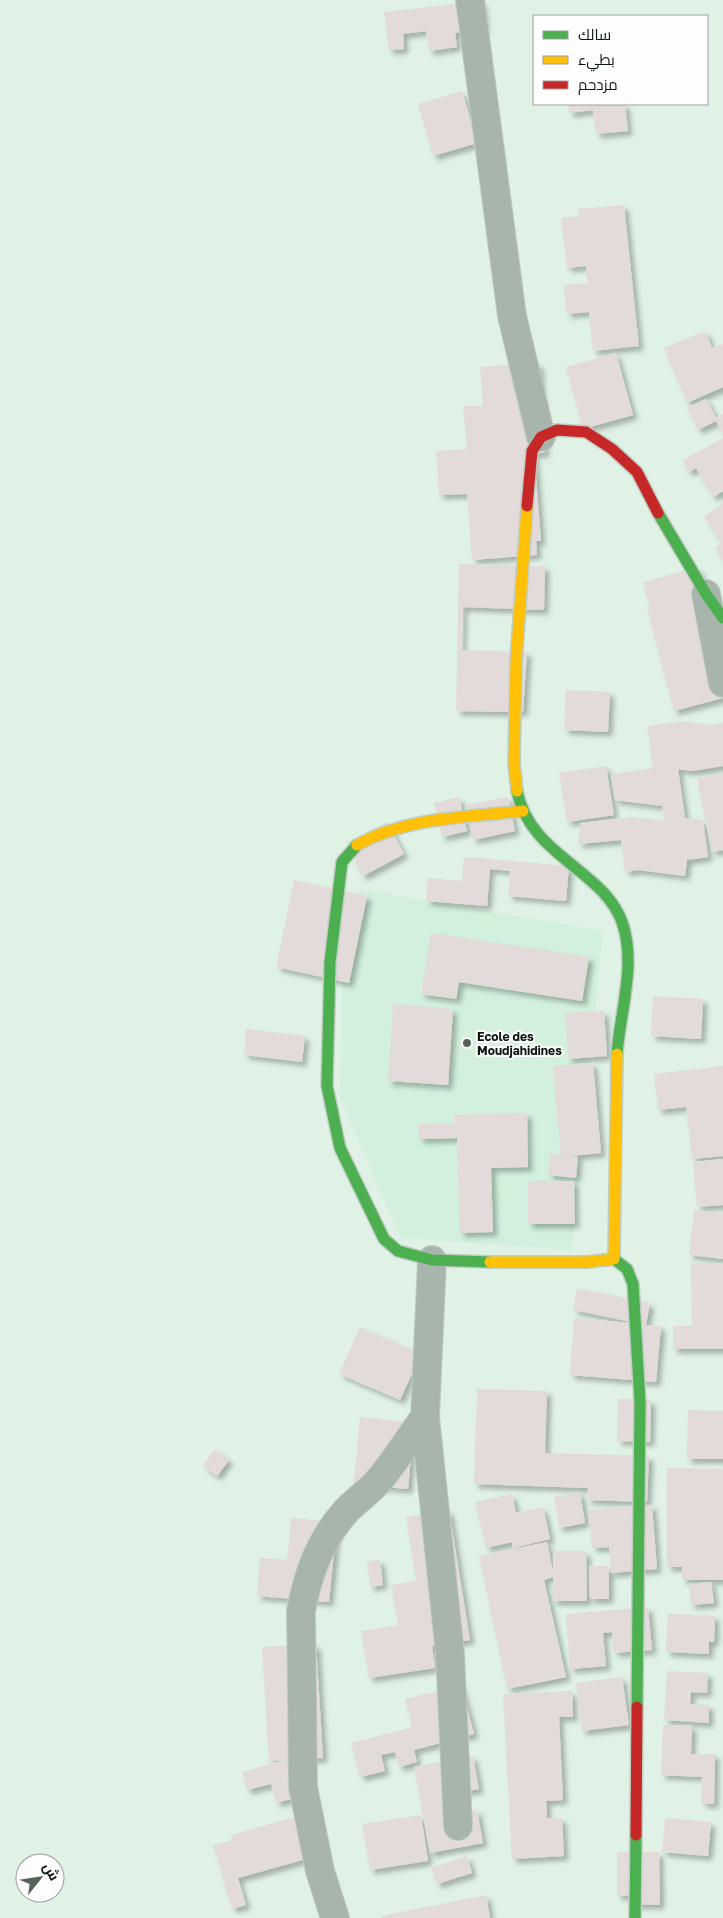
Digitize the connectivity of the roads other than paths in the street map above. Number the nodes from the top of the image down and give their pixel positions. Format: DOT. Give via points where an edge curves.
graph roads {
  1 [pos="470,0"];
  2 [pos="541,437"];
  3 [pos="706,594"];
  4 [pos="723,618"];
  5 [pos="723,682"];
  6 [pos="523,811"];
  7 [pos="614,1259"];
  8 [pos="432,1260"];
  9 [pos="424,1417"];
  10 [pos="458,1826"];
  11 [pos="336,1918"];
  12 [pos="635,1918"];
  1 -- 2 [label="street" via="512,316"];
  2 -- 3 [label="street" via="558,430 586,432 612,449 637,472"];
  2 -- 6 [label="street" via="532,452 518,605 515,784"];
  3 -- 4 [label="street"];
  3 -- 5 [label="street"];
  6 -- 7 [label="street" via="539,838 613,903 624,928 626,975 615,1090"];
  6 -- 8 [label="street" via="436,820 387,831 358,844 342,862 330,962 327,1086 340,1148 384,1239 398,1251"];
  7 -- 8 [label="street" via="515,1264"];
  7 -- 12 [label="street" via="627,1270 633,1284 640,1402"];
  8 -- 9 [label="street"];
  9 -- 10 [label="street" via="450,1654"];
  9 -- 11 [label="street" via="379,1480 346,1511 327,1535 312,1565 301,1610 303,1787 320,1871"];
}
